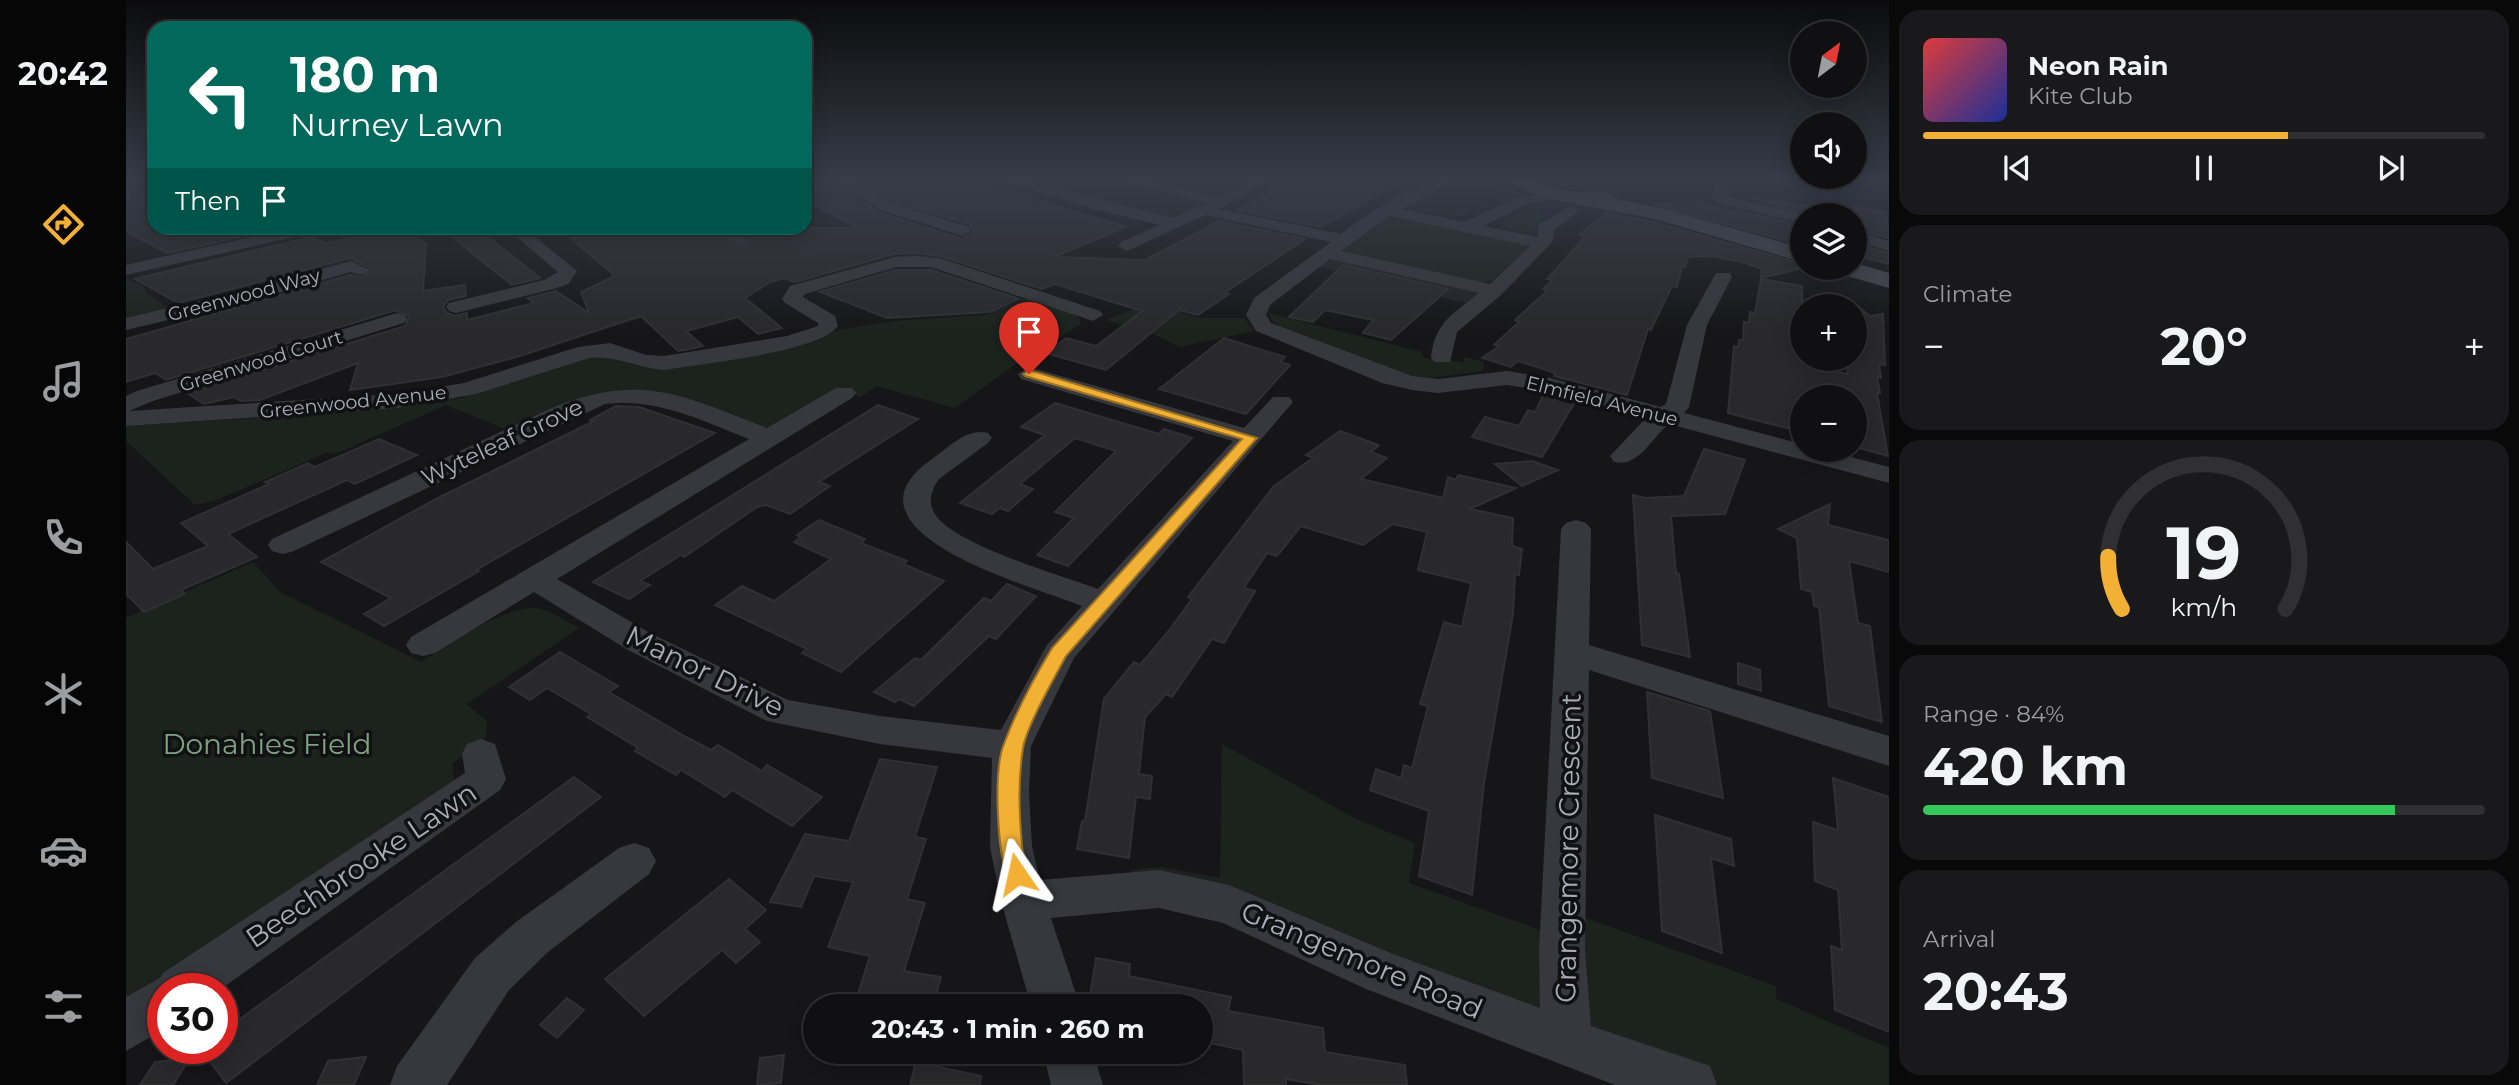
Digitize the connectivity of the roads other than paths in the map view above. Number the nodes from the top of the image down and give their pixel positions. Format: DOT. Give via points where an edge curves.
graph roads {
  1 [pos="1163,231"];
  2 [pos="1277,231"];
  3 [pos="1359,231"];
  4 [pos="1489,231"];
  5 [pos="1546,231"];
  6 [pos="1718,231"];
  7 [pos="274,235"];
  8 [pos="529,235"];
  9 [pos="731,235"];
  10 [pos="740,240"];
  11 [pos="1867,240"];
  12 [pos="1542,243"];
  13 [pos="1127,246"];
  14 [pos="1889,246"];
  15 [pos="1336,247"];
  16 [pos="126,250"];
  17 [pos="1790,252"];
  18 [pos="154,263"];
  19 [pos="126,270"];
  20 [pos="361,270"];
  21 [pos="1867,274"];
  22 [pos="1723,277"];
  23 [pos="1889,281"];
  24 [pos="1494,290"];
  25 [pos="456,307"];
  26 [pos="1093,315"];
  27 [pos="397,319"];
  28 [pos="126,324"];
  29 [pos="1442,357"];
  30 [pos="1029,374"];
  31 [pos="844,393"];
  32 [pos="1281,402"];
  33 [pos="126,405"];
  34 [pos="1664,416"];
  35 [pos="126,419"];
  36 [pos="769,438"];
  37 [pos="979,438"];
  38 [pos="1251,438"];
  39 [pos="1623,456"];
  40 [pos="1889,475"];
  41 [pos="1576,529"];
  42 [pos="282,545"];
  43 [pos="535,579"];
  44 [pos="1105,603"];
  45 [pos="423,645"];
  46 [pos="1572,652"];
  47 [pos="1013,746"];
  48 [pos="1889,751"];
  49 [pos="481,754"];
  50 [pos="634,860"];
  51 [pos="1023,901"];
  52 [pos="203,973"];
  53 [pos="1051,994"];
  54 [pos="147,1012"];
  55 [pos="126,1026"];
  56 [pos="1567,1043"];
  57 [pos="1071,1064"];
  58 [pos="416,1085"];
  59 [pos="1077,1085"];
  60 [pos="1691,1085"];
  1 -- 13 [label="street"];
  2 -- 15 [label="street"];
  3 -- 15 [label="street"];
  4 -- 12 [label="street"];
  5 -- 12 [label="street"];
  6 -- 17 [label="main road"];
  7 -- 18 [label="street"];
  8 -- 25 [label="street" via="568,271 561,280 479,297"];
  9 -- 10 [label="street"];
  11 -- 14 [label="street"];
  12 -- 24 [label="street"];
  15 -- 24 [label="street"];
  15 -- 34 [label="street, Elmfield Avenue" via="1261,302 1256,315 1264,327 1390,379 1438,386 1507,378"];
  16 -- 18 [label="street" via="145,254"];
  18 -- 19 [label="street"];
  20 -- 28 [label="street, Greenwood Way" via="351,266"];
  21 -- 23 [label="main road"];
  22 -- 34 [label="street" via="1697,325 1677,407"];
  24 -- 29 [label="street" via="1448,329"];
  26 -- 35 [label="street, Greenwood Avenue" via="933,262 895,262 796,290 792,299 821,315 828,326 791,342 664,363 643,362 610,349 586,352 468,389 397,401"];
  27 -- 33 [label="street, Greenwood Court"];
  30 -- 38 [label="street"];
  31 -- 36 [label="street"];
  32 -- 38 [label="street"];
  34 -- 39 [label="street"];
  34 -- 40 [label="street, Elmfield Avenue"];
  36 -- 42 [label="street, Wyteleaf Grove" via="666,401 635,395 603,397"];
  36 -- 43 [label="street"];
  37 -- 44 [label="street" via="930,473 916,500 919,513 952,544"];
  38 -- 44 [label="street" via="1201,489"];
  41 -- 46 [label="street, Grangemore Crescent"];
  43 -- 45 [label="street"];
  43 -- 47 [label="street, Manor Drive" via="640,642 780,712"];
  44 -- 47 [label="street" via="1059,653"];
  46 -- 48 [label="street"];
  46 -- 56 [label="street, Grangemore Crescent" via="1562,950"];
  47 -- 51 [label="street" via="1011,848"];
  49 -- 52 [label="street, Beechbrooke Lawn" via="486,779"];
  50 -- 58 [label="street" via="532,937 492,974"];
  51 -- 53 [label="street"];
  51 -- 56 [label="street, Grangemore Road" via="1159,889 1229,905 1383,973"];
  54 -- 55 [label="street"];
  56 -- 60 [label="street, Grangemore Road"];
  57 -- 59 [label="street"];
}
